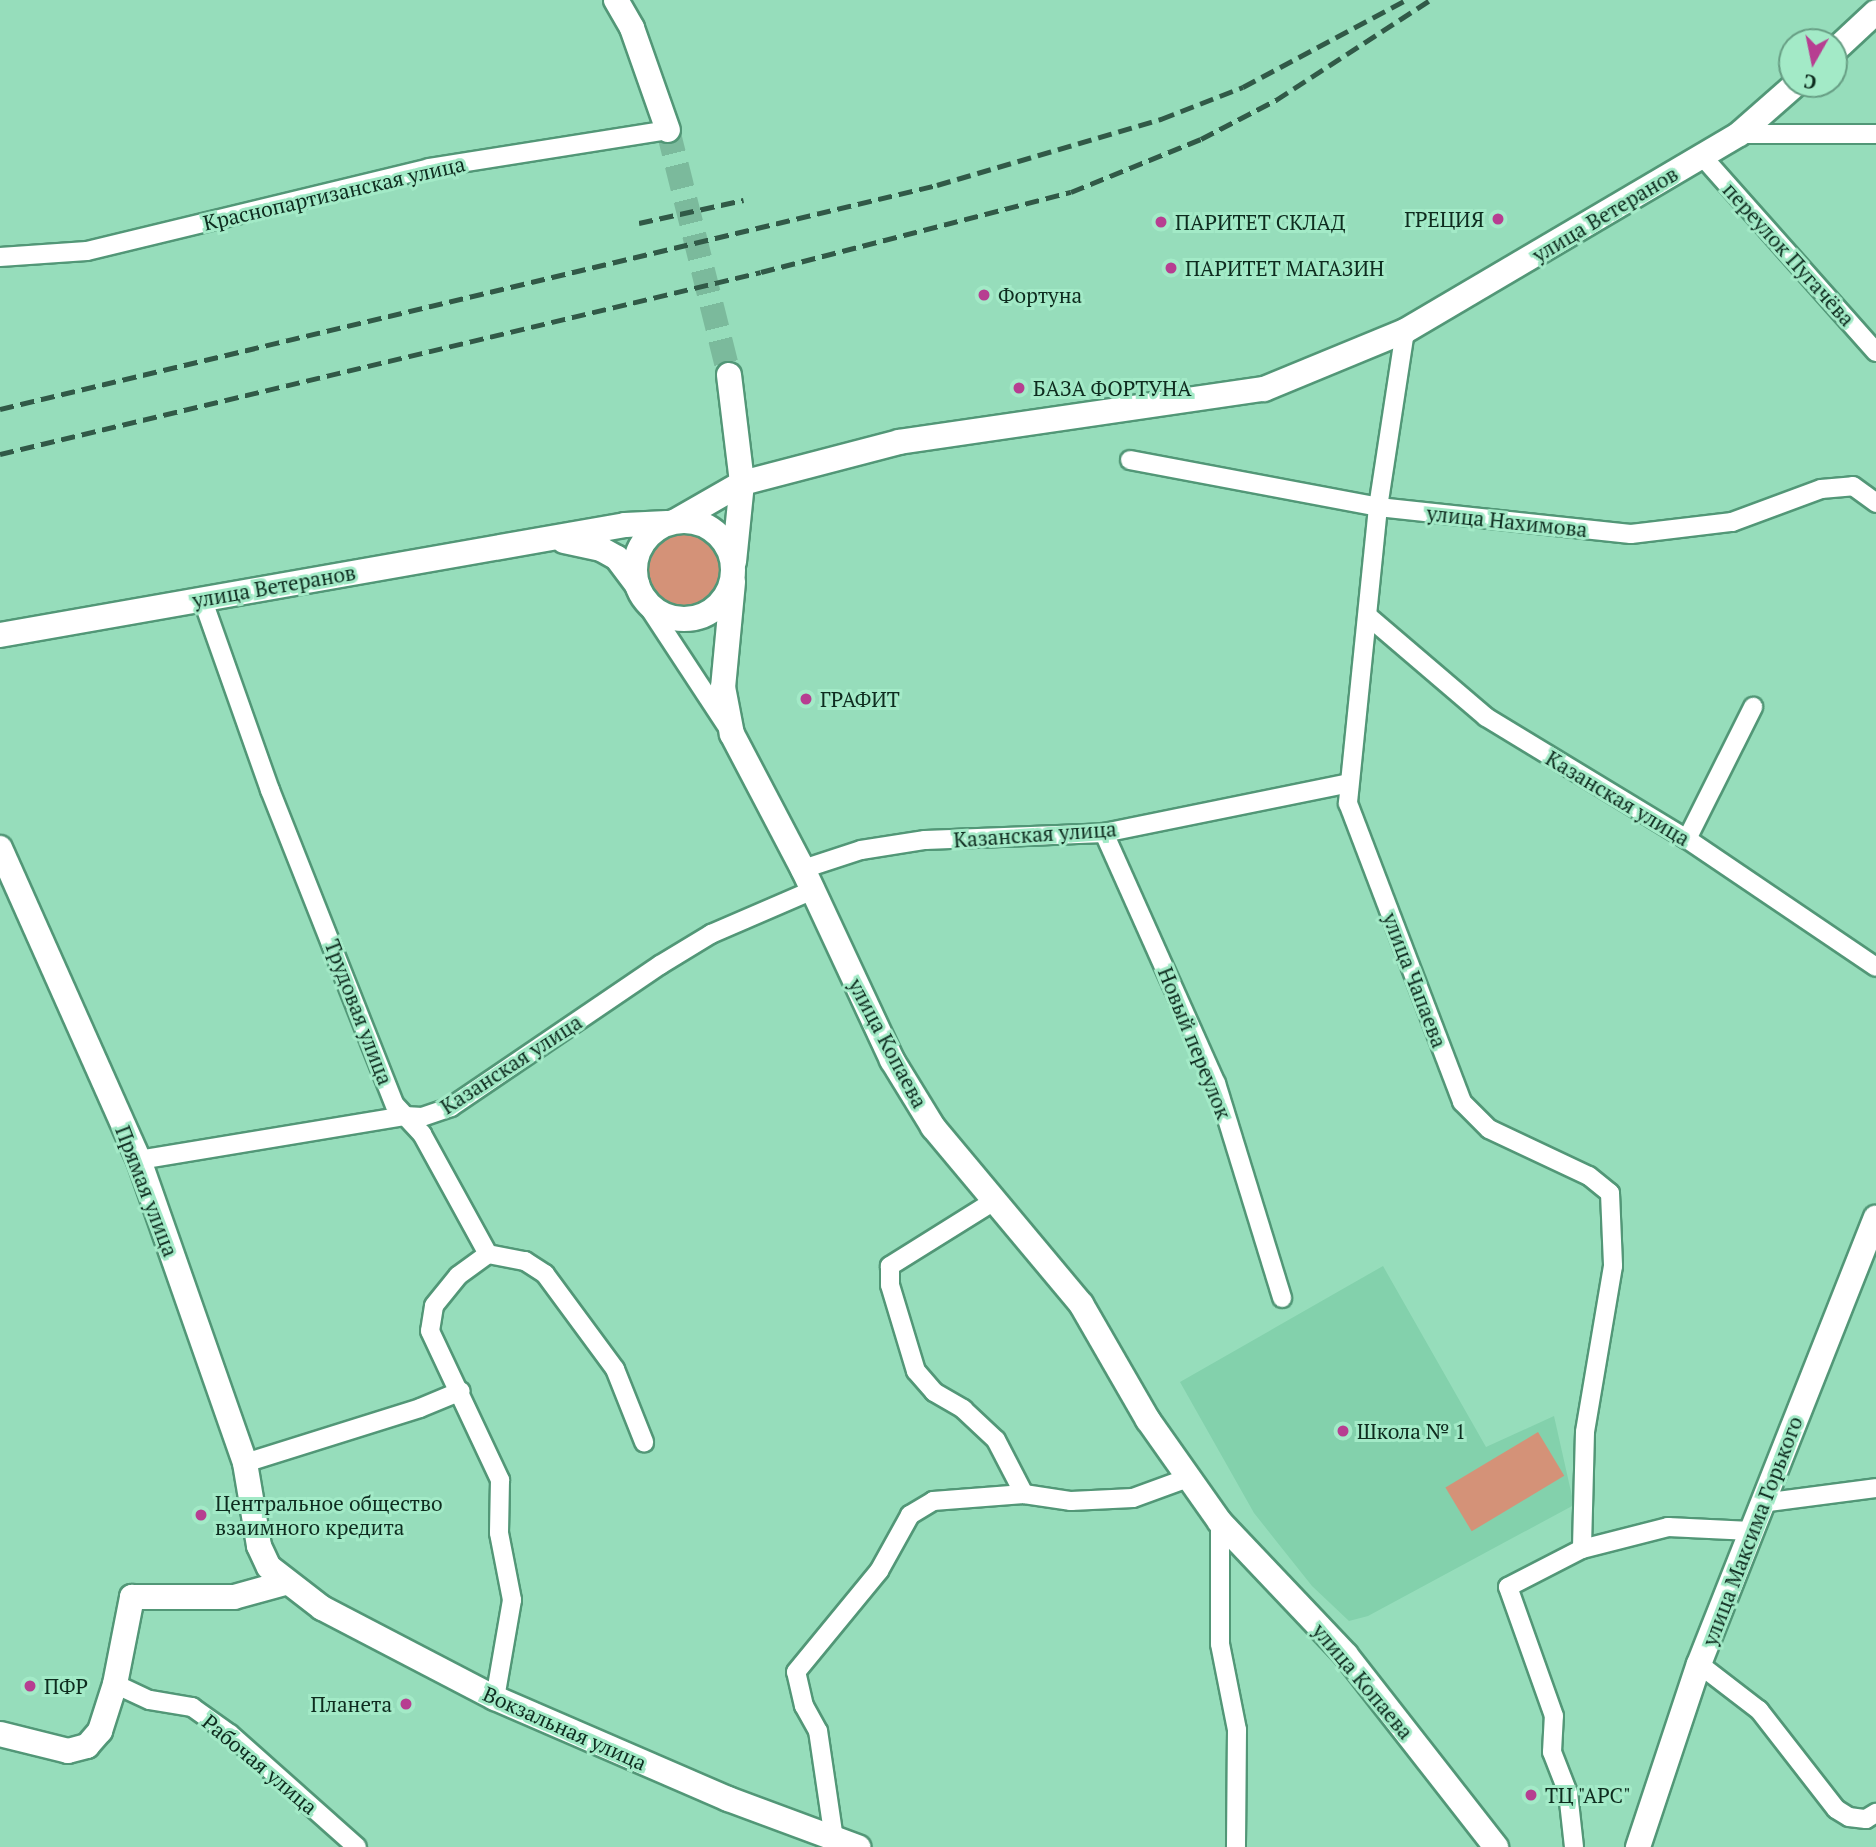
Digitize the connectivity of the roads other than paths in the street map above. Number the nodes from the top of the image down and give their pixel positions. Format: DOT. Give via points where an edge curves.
graph roads {
  1 [pos="616,0"];
  2 [pos="1876,12"];
  3 [pos="1848,38"];
  4 [pos="1780,98"];
  5 [pos="668,130"];
  6 [pos="1738,134"];
  7 [pos="1876,134"];
  8 [pos="1702,156"];
  9 [pos="0,257"];
  10 [pos="1405,331"];
  11 [pos="1876,352"];
  12 [pos="729,375"];
  13 [pos="1130,460"];
  14 [pos="741,483"];
  15 [pos="1876,503"];
  16 [pos="1378,507"];
  17 [pos="672,522"];
  18 [pos="549,540"];
  19 [pos="733,574"];
  20 [pos="641,592"];
  21 [pos="202,598"];
  22 [pos="1369,617"];
  23 [pos="0,635"];
  24 [pos="1753,707"];
  25 [pos="732,734"];
  26 [pos="1349,783"];
  27 [pos="1104,833"];
  28 [pos="1686,839"];
  29 [pos="0,848"];
  30 [pos="808,880"];
  31 [pos="1876,967"];
  32 [pos="405,1116"];
  33 [pos="139,1160"];
  34 [pos="993,1201"];
  35 [pos="1876,1218"];
  36 [pos="488,1254"];
  37 [pos="1282,1298"];
  38 [pos="461,1391"];
  39 [pos="644,1442"];
  40 [pos="246,1463"];
  41 [pos="1188,1478"];
  42 [pos="1876,1488"];
  43 [pos="1024,1494"];
  44 [pos="1762,1503"];
  45 [pos="1220,1522"];
  46 [pos="1751,1531"];
  47 [pos="259,1546"];
  48 [pos="1582,1549"];
  49 [pos="285,1583"];
  50 [pos="1699,1664"];
  51 [pos="115,1684"];
  52 [pos="495,1698"];
  53 [pos="0,1734"];
  54 [pos="1876,1813"];
  55 [pos="834,1839"];
  56 [pos="357,1847"];
  57 [pos="858,1847"];
  58 [pos="1236,1847"];
  59 [pos="1496,1847"];
  60 [pos="1574,1847"];
  61 [pos="1638,1847"];
  1 -- 5 [label="main road" via="632,28"];
  2 -- 3 [label="main road"];
  4 -- 6 [label="main road, улица Ветеранов"];
  5 -- 9 [label="street, Краснопартизанская улица" via="429,169 87,251"];
  6 -- 7 [label="street"];
  6 -- 8 [label="main road, улица Ветеранов"];
  8 -- 10 [label="main road, улица Ветеранов"];
  8 -- 11 [label="street, переулок Пугачёва"];
  10 -- 14 [label="main road, улица Ветеранов" via="1264,389 899,442"];
  10 -- 16 [label="street, улица Чапаева"];
  12 -- 14 [label="main road, улица Копаева"];
  13 -- 16 [label="street, улица Нахимова"];
  14 -- 17 [label="main road, улица Ветеранов"];
  14 -- 19 [label="main road, улица Копаева"];
  15 -- 16 [label="street, улица Нахимова" via="1853,486 1821,489 1732,522 1631,534"];
  16 -- 22 [label="street, улица Чапаева"];
  17 -- 18 [label="main road, улица Ветеранов" via="625,525"];
  17 -- 19 [label="main road" via="690,520 715,531 731,553"];
  17 -- 20 [label="main road" via="640,548"];
  18 -- 20 [label="main road" via="601,549 617,558"];
  18 -- 21 [label="main road, улица Ветеранов"];
  19 -- 20 [label="main road" via="716,608 686,620 663,614"];
  19 -- 25 [label="main road, улица Копаева" via="723,687"];
  20 -- 25 [label="street"];
  21 -- 23 [label="main road, улица Ветеранов"];
  21 -- 32 [label="street, Трудовая улица" via="270,790 395,1105"];
  22 -- 26 [label="street, улица Чапаева"];
  22 -- 28 [label="street, Казанская улица" via="1486,718"];
  24 -- 28 [label="street"];
  25 -- 30 [label="main road, улица Копаева"];
  26 -- 27 [label="street, Казанская улица"];
  26 -- 48 [label="street, улица Чапаева" via="1348,803 1462,1102 1489,1129 1589,1176 1611,1193 1613,1266 1586,1433"];
  27 -- 30 [label="street, Казанская улица" via="925,840 861,850"];
  27 -- 37 [label="street, Новый переулок" via="1216,1083"];
  28 -- 31 [label="street, Казанская улица"];
  29 -- 33 [label="main road, Прямая улица"];
  30 -- 32 [label="street, Казанская улица" via="660,965 451,1107 422,1118"];
  30 -- 34 [label="main road, улица Копаева" via="892,1060 933,1127"];
  32 -- 33 [label="street, Казанская улица"];
  32 -- 36 [label="street, Трудовая улица" via="422,1134"];
  33 -- 40 [label="main road, Прямая улица"];
  34 -- 41 [label="main road, улица Копаева" via="1082,1304 1148,1420"];
  34 -- 43 [label="street" via="890,1266 890,1285 916,1371 934,1392 963,1409 996,1440"];
  35 -- 44 [label="main road, улица Максима Горького"];
  36 -- 38 [label="street" via="458,1276 435,1306 430,1331"];
  36 -- 39 [label="street" via="524,1261 545,1274 615,1369"];
  38 -- 40 [label="street"];
  38 -- 52 [label="street" via="500,1480 499,1533 512,1600"];
  40 -- 47 [label="main road, Прямая улица"];
  41 -- 43 [label="street" via="1133,1498 1071,1501"];
  41 -- 45 [label="main road, улица Копаева"];
  42 -- 44 [label="street"];
  43 -- 55 [label="street" via="933,1501 910,1515 879,1571 796,1672 799,1693 818,1731"];
  44 -- 46 [label="main road, улица Максима Горького"];
  45 -- 58 [label="street" via="1220,1644 1237,1731"];
  45 -- 59 [label="main road, улица Копаева" via="1346,1655"];
  46 -- 48 [label="street" via="1668,1527"];
  46 -- 50 [label="main road, улица Максима Горького"];
  47 -- 49 [label="main road, Вокзальная улица" via="269,1567"];
  48 -- 60 [label="street" via="1508,1587 1553,1716 1552,1752 1567,1793"];
  49 -- 51 [label="main road" via="234,1597 132,1597"];
  49 -- 52 [label="main road, Вокзальная улица" via="322,1608"];
  50 -- 54 [label="street" via="1759,1710 1836,1809 1866,1819"];
  50 -- 61 [label="main road, улица Максима Горького"];
  51 -- 53 [label="main road" via="100,1731 87,1746 68,1751"];
  51 -- 56 [label="street, Рабочая улица" via="150,1700 192,1707 230,1734"];
  52 -- 55 [label="main road, Вокзальная улица" via="728,1800"];
  55 -- 57 [label="main road, Вокзальная улица"];
}
